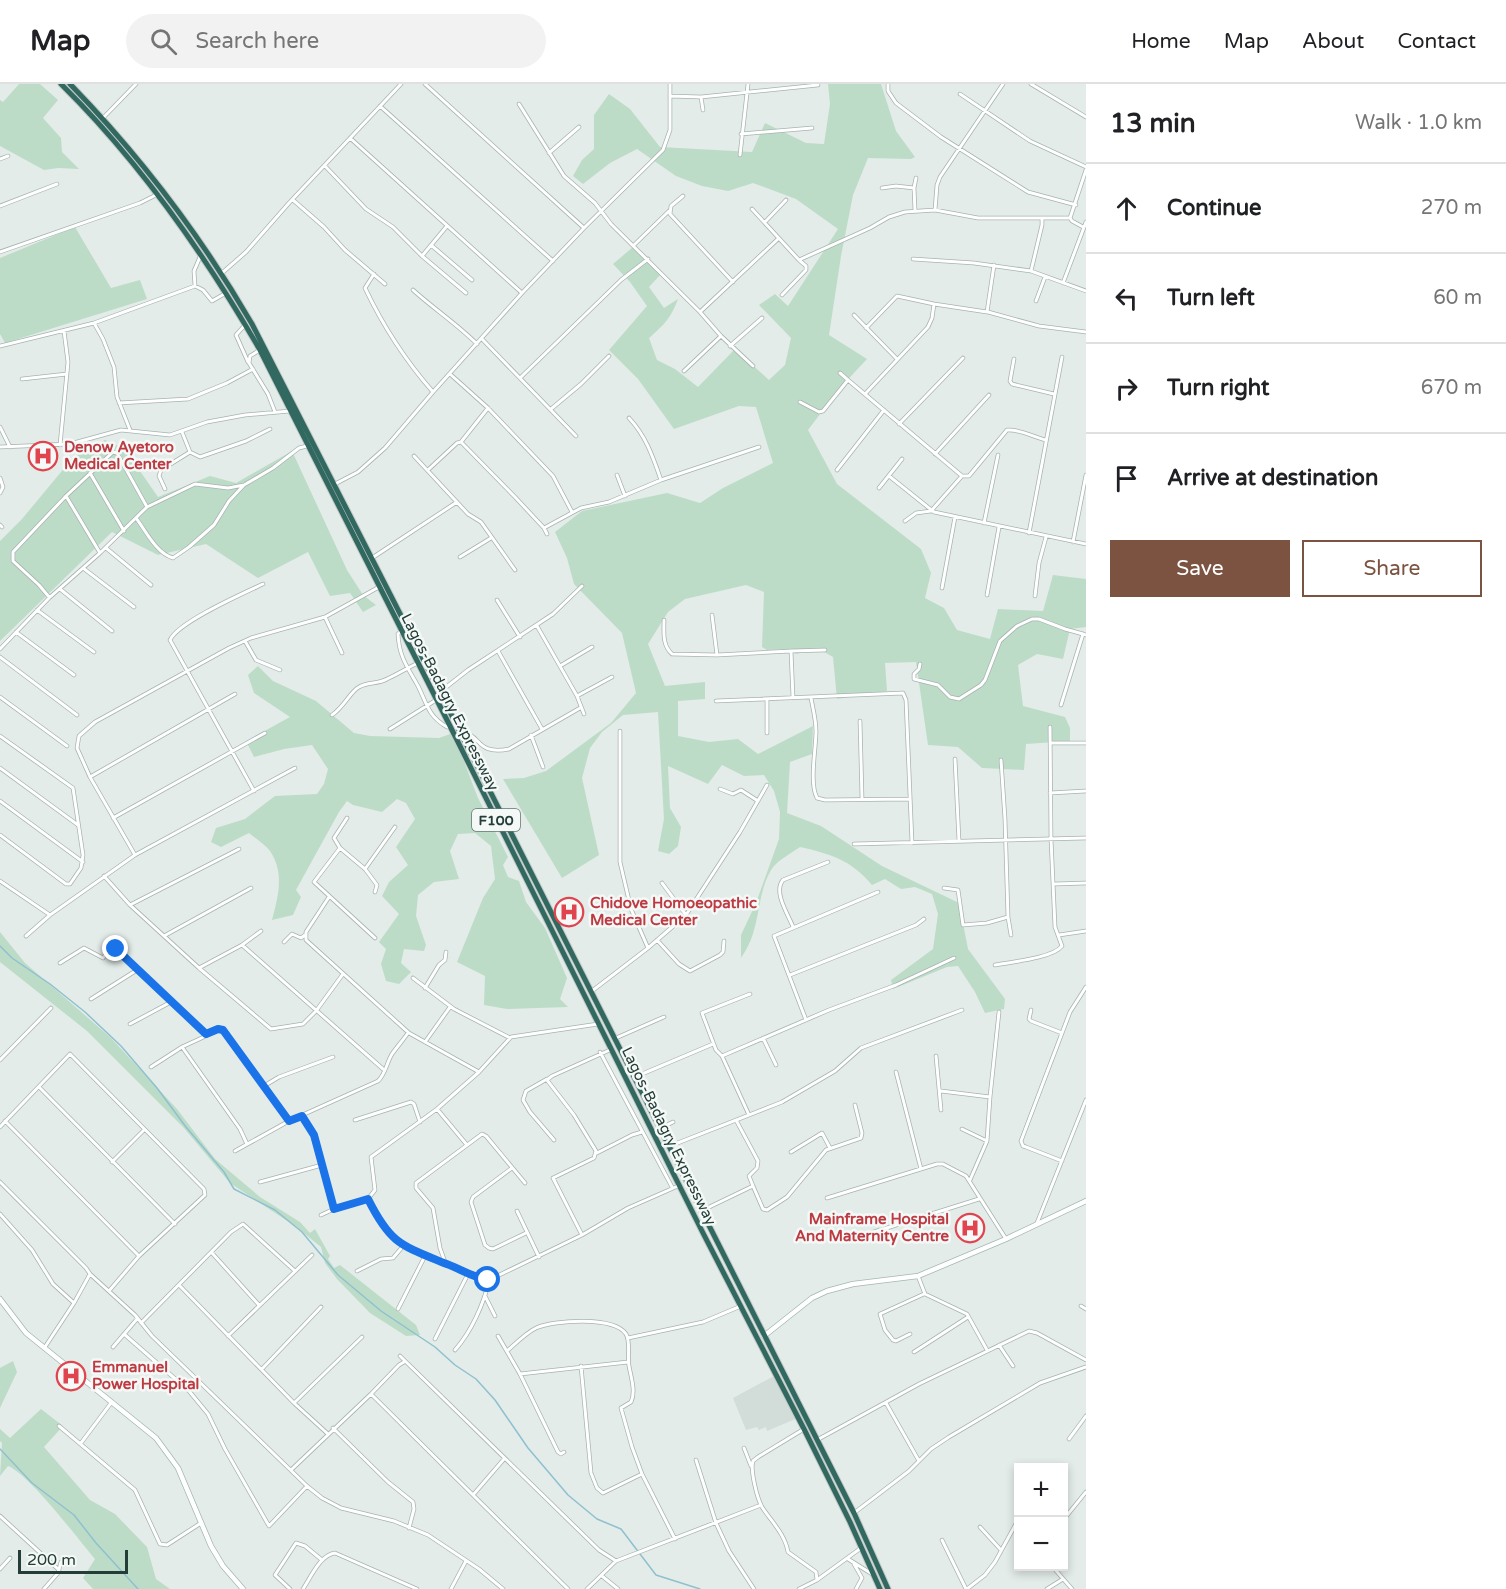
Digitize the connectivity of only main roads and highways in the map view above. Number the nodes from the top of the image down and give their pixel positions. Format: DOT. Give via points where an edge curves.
graph roads {
  1 [pos="61,84"];
  2 [pos="70,84"];
  3 [pos="331,486"];
  4 [pos="657,1132"];
  5 [pos="711,1231"];
  6 [pos="703,1233"];
  7 [pos="824,1454"];
  8 [pos="817,1459"];
  9 [pos="880,1589"];
  10 [pos="888,1589"];
  1 -- 3 [label="highway, Lagos-Badagry Expressway / F100" via="158,194 226,292"];
  2 -- 3 [label="highway, Lagos-Badagry Expressway / F100" via="185,217 222,273 274,365"];
  3 -- 4 [label="highway, Lagos-Badagry Expressway / F100" via="599,1024"];
  3 -- 4 [label="highway, Lagos-Badagry Expressway / F100" via="440,692"];
  4 -- 5 [label="highway, Lagos-Badagry Expressway / F100"];
  4 -- 6 [label="highway, Lagos-Badagry Expressway / F100"];
  5 -- 6 [label="highway"];
  5 -- 7 [label="highway, Lagos-Badagry Expressway / F100"];
  6 -- 8 [label="highway, Lagos-Badagry Expressway / F100"];
  7 -- 8 [label="highway"];
  7 -- 10 [label="highway, Lagos-Badagry Expressway / F100"];
  8 -- 9 [label="highway, Lagos-Badagry Expressway / F100"];
}
